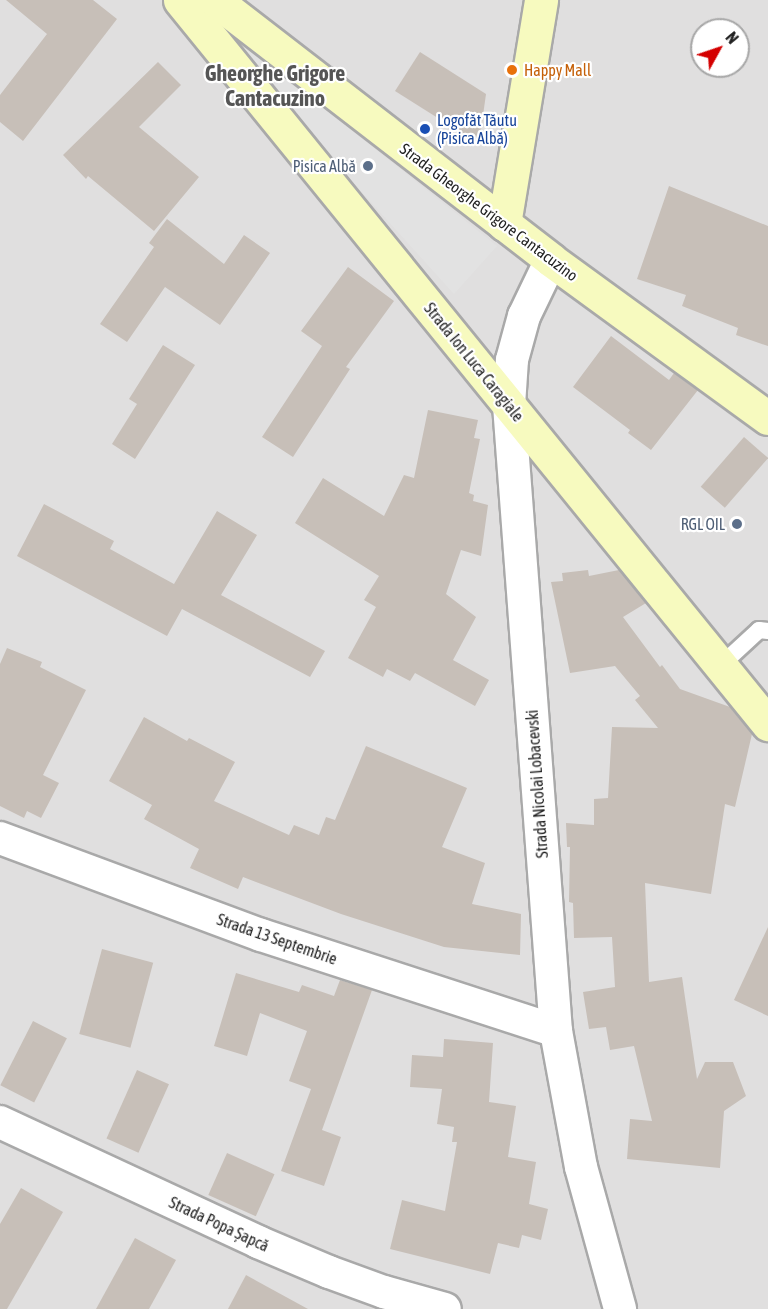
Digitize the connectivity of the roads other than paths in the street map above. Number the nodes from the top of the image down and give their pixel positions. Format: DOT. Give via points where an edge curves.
graph roads {
  1 [pos="180,0"];
  2 [pos="216,0"];
  3 [pos="541,0"];
  4 [pos="504,224"];
  5 [pos="550,260"];
  6 [pos="509,405"];
  7 [pos="768,418"];
  8 [pos="768,631"];
  9 [pos="720,666"];
  10 [pos="768,724"];
  11 [pos="0,838"];
  12 [pos="556,1031"];
  13 [pos="0,1122"];
  14 [pos="445,1309"];
  15 [pos="620,1309"];
  1 -- 6 [label="main road, Strada Ion Luca Caragiale"];
  2 -- 4 [label="main road, Strada Gheorghe Grigore Cantacuzino"];
  3 -- 4 [label="main road"];
  4 -- 5 [label="main road, Strada Gheorghe Grigore Cantacuzino"];
  5 -- 6 [label="street, Strada Nicolai Lobacevski" via="524,316 512,360"];
  5 -- 7 [label="main road, Strada Gheorghe Grigore Cantacuzino"];
  6 -- 9 [label="main road, Strada Ion Luca Caragiale"];
  6 -- 12 [label="street, Strada Nicolai Lobacevski"];
  8 -- 9 [label="lane" via="759,630"];
  9 -- 10 [label="main road, Strada Ion Luca Caragiale"];
  11 -- 12 [label="street, Strada 13 Septembrie" via="261,935"];
  12 -- 15 [label="street, Strada Nicolai Lobacevski" via="581,1167"];
  13 -- 14 [label="street, Strada Popa Șapcă" via="289,1255 384,1293"];
}
